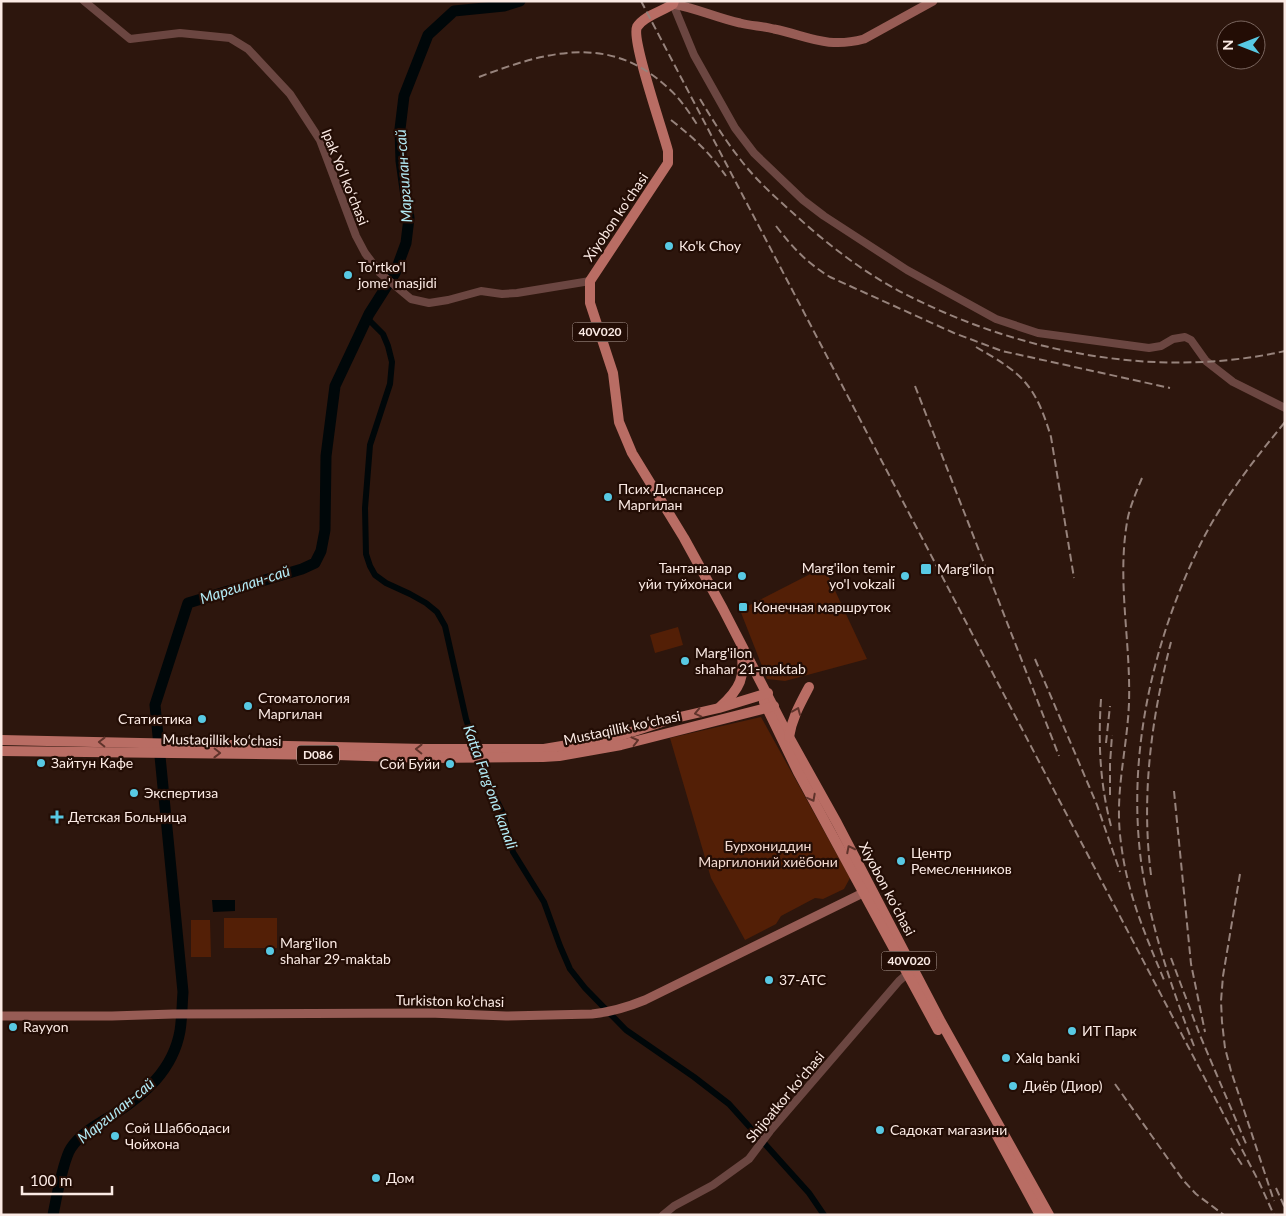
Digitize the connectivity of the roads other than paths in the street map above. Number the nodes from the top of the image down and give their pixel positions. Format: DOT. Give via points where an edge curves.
graph roads {
  1 [pos="84,1"];
  2 [pos="933,1"];
  3 [pos="673,3"];
  4 [pos="590,281"];
  5 [pos="1285,408"];
  6 [pos="738,639"];
  7 [pos="809,688"];
  8 [pos="765,694"];
  9 [pos="770,707"];
  10 [pos="719,708"];
  11 [pos="672,719"];
  12 [pos="675,732"];
  13 [pos="789,737"];
  14 [pos="1,740"];
  15 [pos="150,747"];
  16 [pos="1,751"];
  17 [pos="499,753"];
  18 [pos="868,891"];
  19 [pos="907,974"];
  20 [pos="1,1016"];
  21 [pos="663,1215"];
  22 [pos="1040,1215"];
  23 [pos="1049,1215"];
  1 -- 4 [label="street, Ipak Yoʻl koʻchasi" via="130,39 180,33 230,38 248,49 290,94 320,140 365,253 383,275 411,299 429,303 481,291 517,293"];
  2 -- 3 [label="main road" via="864,39 835,44 740,23"];
  3 -- 4 [label="main road, Xiyobon koʻchasi" via="640,23 636,29 636,40 668,151 668,163"];
  3 -- 5 [label="street" via="694,55 735,128 754,153 824,216 907,270 996,319 1038,333 1148,348 1185,337 1191,340 1206,361 1233,382"];
  4 -- 6 [label="main road, Xiyobon koʻchasi / 40V020" via="590,303 613,373 619,422 632,453 684,538"];
  6 -- 8 [label="main road, Xiyobon koʻchasi / 40V020"];
  6 -- 10 [label="main road" via="743,670 740,682 736,692"];
  13 -- 7 [label="main road, one-way" via="798,706"];
  8 -- 9 [label="main road, 40V020"];
  8 -- 10 [label="main road, Mustaqillik koʻchasi / D086"];
  9 -- 12 [label="main road, Mustaqillik koʻchasi / D086"];
  9 -- 13 [label="main road, Xiyobon koʻchasi / 40V020"];
  9 -- 18 [label="main road, Xiyobon koʻchasi / 40V020, one-way" via="798,772"];
  10 -- 11 [label="main road, Mustaqillik koʻchasi / D086, one-way"];
  11 -- 12 [label="main road"];
  11 -- 17 [label="main road, Mustaqillik koʻchasi / D086" via="616,737"];
  17 -- 12 [label="main road, Mustaqillik koʻchasi / D086, one-way" via="559,756"];
  18 -- 13 [label="main road, Xiyobon koʻchasi / 40V020, one-way"];
  15 -- 14 [label="main road, Mustaqillik koʻchasi / D086, one-way"];
  15 -- 16 [label="main road, Mustaqillik koʻchasi / D086"];
  15 -- 17 [label="main road, Mustaqillik koʻchasi / D086" via="425,749"];
  18 -- 19 [label="main road, Xiyobon koʻchasi / 40V020"];
  18 -- 20 [label="main road, Turkiston ko’chasi" via="645,1000 619,1010 592,1014"];
  18 -- 23 [label="main road, Xiyobon koʻchasi / 40V020"];
  19 -- 21 [label="street, Shijoatkor koʻchasi" via="749,1159"];
  19 -- 22 [label="main road, Xiyobon koʻchasi / 40V020"];
}
